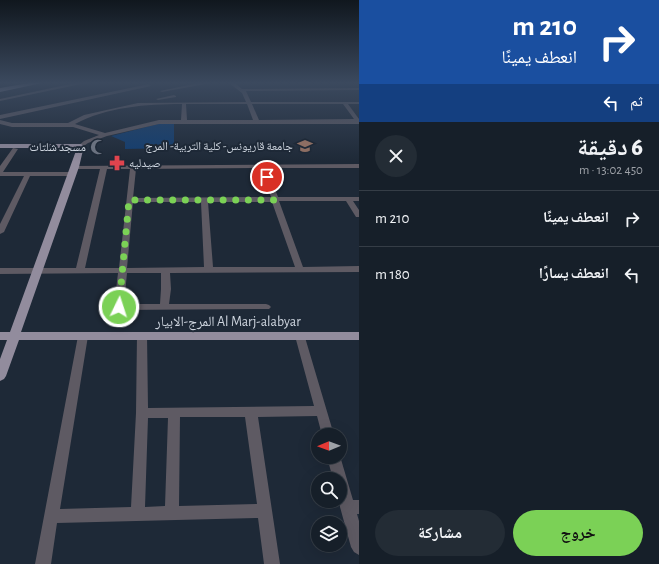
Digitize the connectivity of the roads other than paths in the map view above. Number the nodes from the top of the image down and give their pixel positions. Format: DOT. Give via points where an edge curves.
graph roads {
  1 [pos="34,109"];
  2 [pos="44,109"];
  3 [pos="115,109"];
  4 [pos="185,109"];
  5 [pos="251,109"];
  6 [pos="349,109"];
  7 [pos="0,117"];
  8 [pos="184,121"];
  9 [pos="359,121"];
  10 [pos="0,122"];
  11 [pos="256,122"];
  12 [pos="18,125"];
  13 [pos="69,125"];
  14 [pos="105,135"];
  15 [pos="0,147"];
  16 [pos="81,147"];
  17 [pos="15,148"];
  18 [pos="263,166"];
  19 [pos="359,166"];
  20 [pos="104,167"];
  21 [pos="133,167"];
  22 [pos="73,170"];
  23 [pos="0,173"];
  24 [pos="28,174"];
  25 [pos="348,199"];
  26 [pos="359,199"];
  27 [pos="129,200"];
  28 [pos="204,200"];
  29 [pos="275,200"];
  30 [pos="359,215"];
  31 [pos="0,232"];
  32 [pos="300,269"];
  33 [pos="359,269"];
  34 [pos="165,270"];
  35 [pos="209,270"];
  36 [pos="0,271"];
  37 [pos="37,271"];
  38 [pos="122,271"];
  39 [pos="80,272"];
  40 [pos="164,307"];
  41 [pos="266,307"];
  42 [pos="142,335"];
  43 [pos="0,336"];
  44 [pos="14,336"];
  45 [pos="83,336"];
  46 [pos="300,336"];
  47 [pos="359,336"];
  48 [pos="1,371"];
  49 [pos="322,411"];
  50 [pos="174,412"];
  51 [pos="142,413"];
  52 [pos="251,413"];
  53 [pos="326,428"];
  54 [pos="347,494"];
  55 [pos="353,507"];
  56 [pos="264,511"];
  57 [pos="172,512"];
  58 [pos="138,513"];
  59 [pos="52,516"];
  60 [pos="359,547"];
  61 [pos="43,564"];
  62 [pos="272,564"];
  1 -- 7 [label="street"];
  2 -- 12 [label="street"];
  3 -- 13 [label="street" via="86,116"];
  4 -- 8 [label="street"];
  5 -- 11 [label="street"];
  6 -- 9 [label="street"];
  8 -- 11 [label="street"];
  8 -- 14 [label="street" via="154,123"];
  9 -- 11 [label="street"];
  10 -- 12 [label="street"];
  12 -- 13 [label="street"];
  13 -- 14 [label="street"];
  14 -- 16 [label="street" via="86,142"];
  15 -- 16 [label="main road"];
  15 -- 17 [label="main road"];
  16 -- 17 [label="main road"];
  16 -- 22 [label="main road"];
  17 -- 23 [label="street"];
  18 -- 19 [label="street"];
  18 -- 21 [label="street"];
  18 -- 29 [label="street"];
  20 -- 21 [label="street"];
  20 -- 22 [label="street"];
  20 -- 39 [label="street"];
  21 -- 27 [label="street"];
  22 -- 24 [label="street"];
  22 -- 37 [label="main road"];
  23 -- 24 [label="street"];
  24 -- 31 [label="street"];
  25 -- 26 [label="street"];
  25 -- 29 [label="street"];
  25 -- 30 [label="street"];
  27 -- 28 [label="street"];
  27 -- 38 [label="street"];
  28 -- 29 [label="street"];
  28 -- 35 [label="street"];
  29 -- 32 [label="street"];
  32 -- 33 [label="street"];
  32 -- 35 [label="street"];
  34 -- 35 [label="street"];
  34 -- 38 [label="street"];
  34 -- 40 [label="street"];
  36 -- 37 [label="street"];
  37 -- 39 [label="street"];
  37 -- 44 [label="main road"];
  38 -- 39 [label="street"];
  38 -- 40 [label="street" via="119,307"];
  40 -- 41 [label="street"];
  42 -- 45 [label="main road, المرج-الابيار Al Marj-alabyar"];
  42 -- 46 [label="main road, المرج-الابيار Al Marj-alabyar"];
  42 -- 51 [label="street"];
  43 -- 44 [label="main road, المرج-الابيار Al Marj-alabyar"];
  44 -- 45 [label="main road, المرج-الابيار Al Marj-alabyar"];
  44 -- 48 [label="main road"];
  45 -- 59 [label="street"];
  46 -- 47 [label="main road, المرج-الابيار Al Marj-alabyar"];
  46 -- 49 [label="street"];
  49 -- 52 [label="street"];
  49 -- 53 [label="street"];
  50 -- 51 [label="street"];
  50 -- 52 [label="street"];
  50 -- 57 [label="street"];
  51 -- 58 [label="street"];
  52 -- 56 [label="street"];
  54 -- 55 [label="street"];
  55 -- 60 [label="street"];
  56 -- 57 [label="street"];
  56 -- 62 [label="street"];
  57 -- 58 [label="street"];
  58 -- 59 [label="street"];
  59 -- 61 [label="street"];
}
